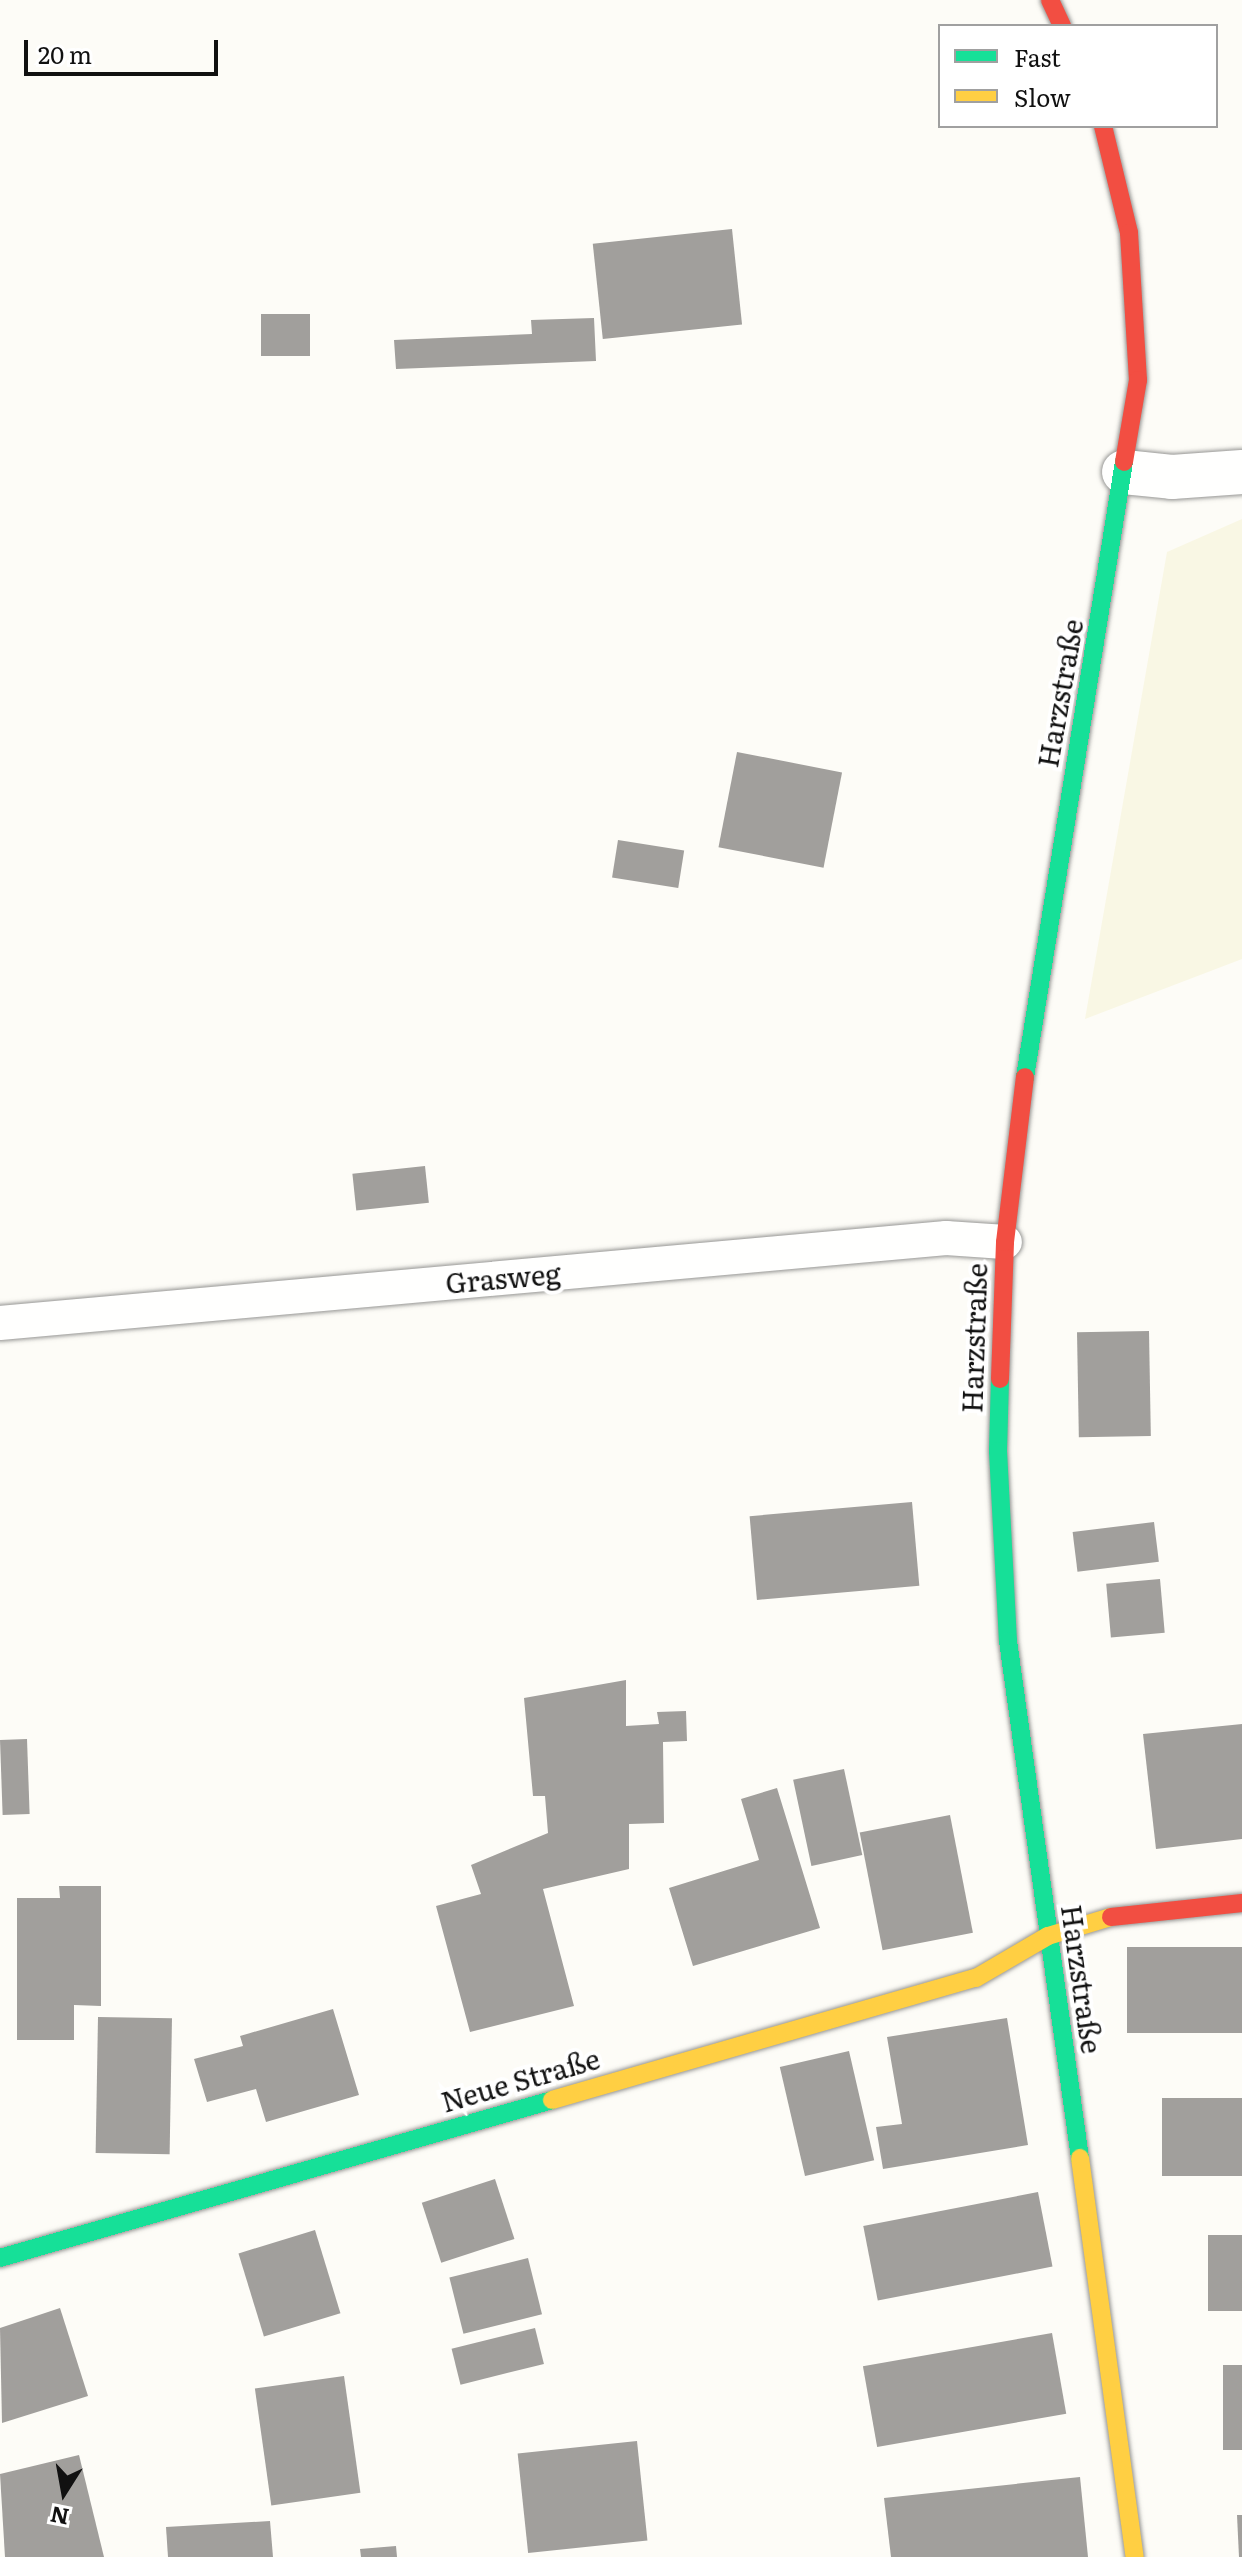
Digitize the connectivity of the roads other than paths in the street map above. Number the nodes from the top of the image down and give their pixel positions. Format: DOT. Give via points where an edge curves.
graph roads {
  1 [pos="1050,0"];
  2 [pos="1061,24"];
  3 [pos="1103,128"];
  4 [pos="1124,472"];
  5 [pos="1242,472"];
  6 [pos="1005,1242"];
  7 [pos="0,1323"];
  8 [pos="1242,1903"];
  9 [pos="1048,1936"];
  10 [pos="0,2258"];
  11 [pos="1135,2557"];
  1 -- 2 [label="main road"];
  3 -- 4 [label="main road, Harzstraße" via="1129,233 1137,321 1138,380"];
  4 -- 5 [label="street" via="1172,477"];
  4 -- 6 [label="main road, Harzstraße" via="1032,1019"];
  6 -- 7 [label="lane, Grasweg" via="946,1238"];
  6 -- 9 [label="main road, Harzstraße" via="998,1451 1006,1610"];
  8 -- 9 [label="main road, Neue Straße" via="1107,1917"];
  9 -- 10 [label="main road, Neue Straße" via="976,1978"];
  9 -- 11 [label="main road, Harzstraße"];
}
